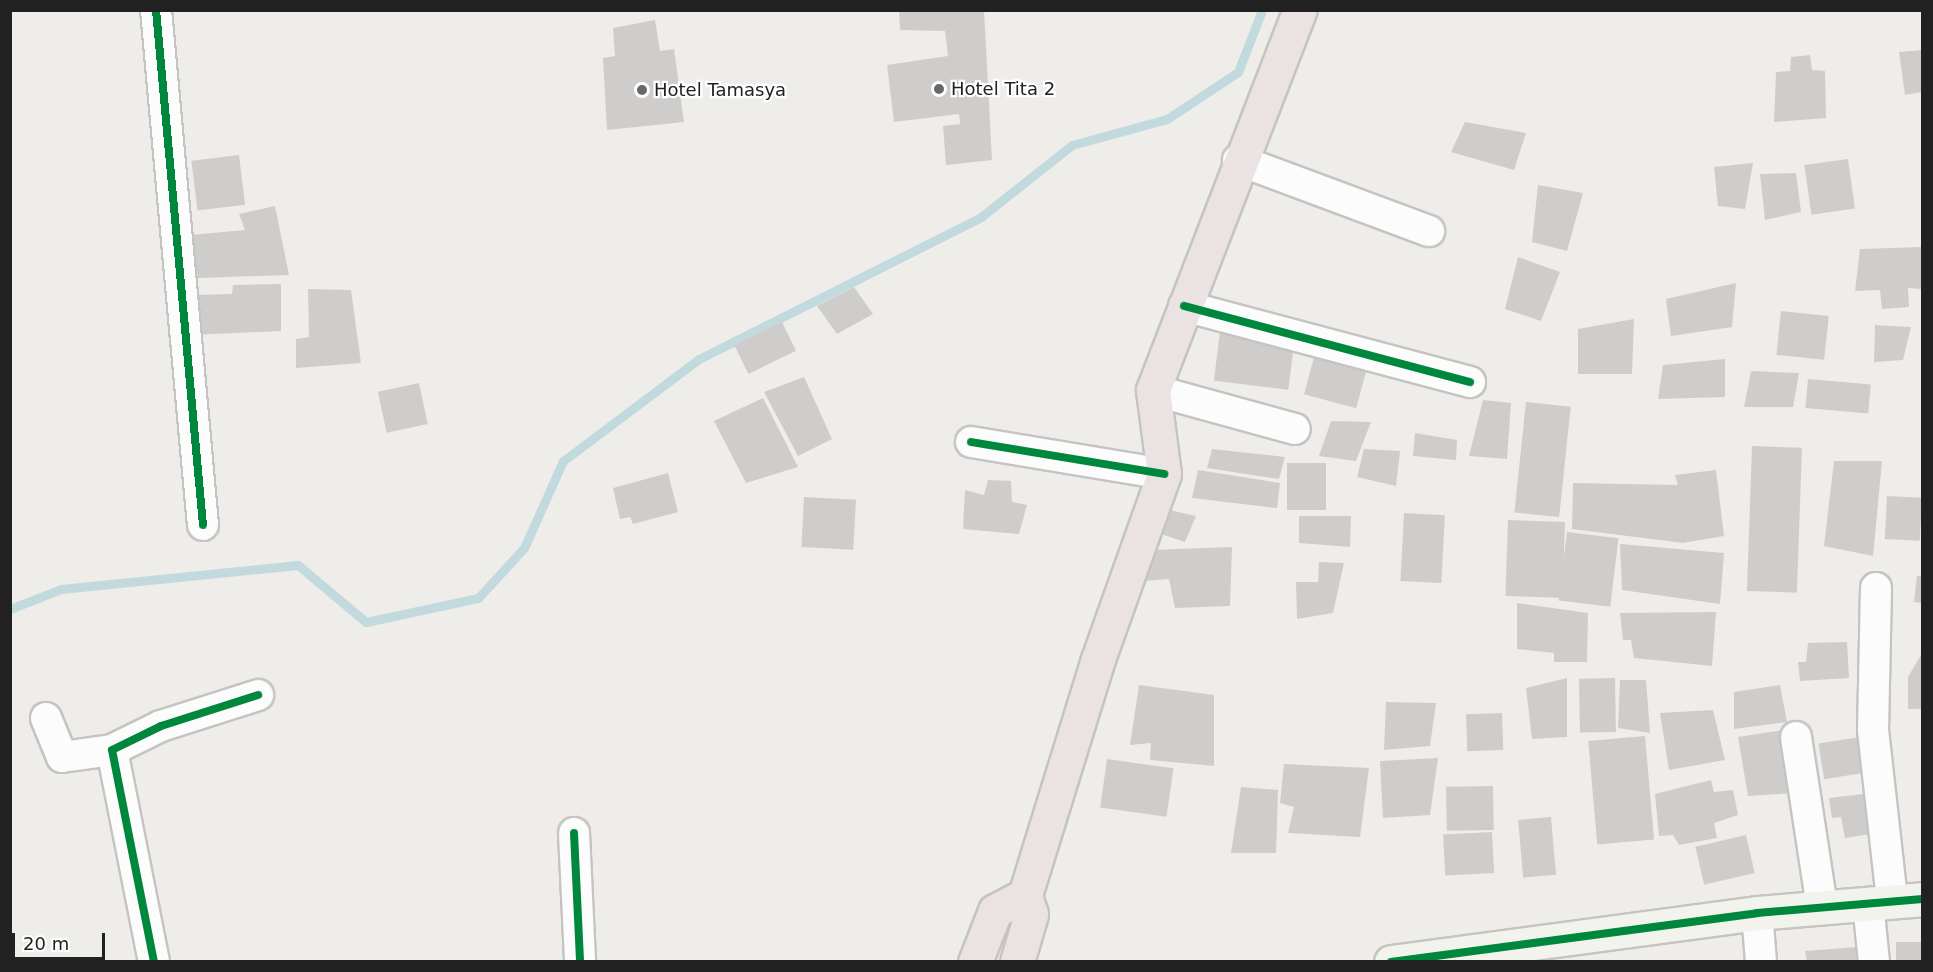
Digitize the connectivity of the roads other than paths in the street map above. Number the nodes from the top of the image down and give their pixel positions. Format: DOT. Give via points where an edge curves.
graph roads {
  1 [pos="156,10"];
  2 [pos="1300,10"];
  3 [pos="1238,160"];
  4 [pos="1429,231"];
  5 [pos="1184,306"];
  6 [pos="1470,382"];
  7 [pos="1153,390"];
  8 [pos="1295,429"];
  9 [pos="971,442"];
  10 [pos="1164,474"];
  11 [pos="203,525"];
  12 [pos="1876,588"];
  13 [pos="258,695"];
  14 [pos="46,718"];
  15 [pos="1796,737"];
  16 [pos="112,750"];
  17 [pos="573,833"];
  18 [pos="1025,895"];
  19 [pos="1894,901"];
  20 [pos="1822,907"];
  21 [pos="1757,913"];
  22 [pos="154,962"];
  23 [pos="579,962"];
  24 [pos="975,962"];
  25 [pos="1017,962"];
  26 [pos="1391,962"];
  27 [pos="1761,962"];
  28 [pos="1874,962"];
  1 -- 11 [label="street"];
  2 -- 3 [label="highway"];
  3 -- 4 [label="street"];
  3 -- 5 [label="highway"];
  5 -- 6 [label="street"];
  5 -- 7 [label="highway"];
  7 -- 8 [label="street"];
  7 -- 10 [label="highway"];
  9 -- 10 [label="street"];
  10 -- 18 [label="highway" via="1097,662"];
  12 -- 19 [label="street" via="1873,730"];
  13 -- 16 [label="street" via="161,726"];
  14 -- 16 [label="street" via="62,757"];
  15 -- 20 [label="street"];
  16 -- 22 [label="street"];
  17 -- 23 [label="street"];
  18 -- 24 [label="highway" via="995,911"];
  18 -- 25 [label="highway" via="1031,914"];
  19 -- 20 [label="street"];
  19 -- 28 [label="street"];
  20 -- 21 [label="street"];
  21 -- 26 [label="street"];
  21 -- 27 [label="street"];
}
